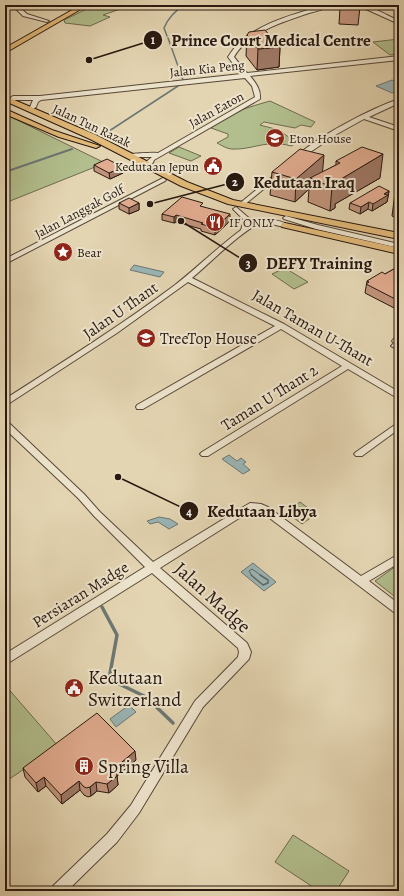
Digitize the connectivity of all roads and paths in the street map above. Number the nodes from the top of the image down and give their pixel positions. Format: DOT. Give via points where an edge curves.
graph roads {
  1 [pos="14,5"];
  2 [pos="78,5"];
  3 [pos="85,5"];
  4 [pos="330,5"];
  5 [pos="359,5"];
  6 [pos="60,18"];
  7 [pos="47,21"];
  8 [pos="399,23"];
  9 [pos="5,48"];
  10 [pos="399,58"];
  11 [pos="246,75"];
  12 [pos="5,94"];
  13 [pos="5,98"];
  14 [pos="13,98"];
  15 [pos="40,98"];
  16 [pos="399,101"];
  17 [pos="33,107"];
  18 [pos="5,108"];
  19 [pos="363,117"];
  20 [pos="399,129"];
  21 [pos="86,134"];
  22 [pos="161,153"];
  23 [pos="127,155"];
  24 [pos="292,163"];
  25 [pos="149,166"];
  26 [pos="286,168"];
  27 [pos="163,180"];
  28 [pos="238,207"];
  29 [pos="285,222"];
  30 [pos="244,230"];
  31 [pos="399,236"];
  32 [pos="399,241"];
  33 [pos="399,246"];
  34 [pos="399,251"];
  35 [pos="5,262"];
  36 [pos="188,279"];
  37 [pos="281,326"];
  38 [pos="399,338"];
  39 [pos="395,346"];
  40 [pos="349,365"];
  41 [pos="399,396"];
  42 [pos="5,403"];
  43 [pos="140,407"];
  44 [pos="5,424"];
  45 [pos="399,425"];
  46 [pos="205,454"];
  47 [pos="359,454"];
  48 [pos="399,558"];
  49 [pos="152,567"];
  50 [pos="361,582"];
  51 [pos="399,610"];
  52 [pos="5,660"];
  53 [pos="58,891"];
  1 -- 7 [label="street" via="25,15"];
  2 -- 7 [label="main road"];
  3 -- 6 [label="main road"];
  4 -- 11 [label="street" via="275,24 245,41 231,57"];
  5 -- 8 [label="street"];
  6 -- 9 [label="main road"];
  6 -- 9 [label="main road"];
  7 -- 9 [label="main road"];
  10 -- 11 [label="street, Jalan Kia Peng"];
  11 -- 15 [label="street, Jalan Kia Peng"];
  11 -- 22 [label="street, Jalan Eaton" via="254,85 258,98"];
  12 -- 14 [label="main road"];
  13 -- 21 [label="main road, Jalan Tun Razak"];
  14 -- 15 [label="street, Jalan Kia Peng"];
  14 -- 17 [label="main road"];
  15 -- 17 [label="street" via="35,101"];
  16 -- 19 [label="street"];
  17 -- 21 [label="main road"];
  18 -- 27 [label="main road, Jalan Tun Razak" via="80,142 96,146"];
  19 -- 20 [label="street"];
  19 -- 24 [label="street"];
  21 -- 23 [label="main road, Jalan Tun Razak"];
  22 -- 23 [label="street, Jalan Eaton" via="150,156"];
  22 -- 25 [label="street, Jalan Eaton" via="150,160"];
  23 -- 25 [label="main road, Jalan Tun Razak"];
  25 -- 28 [label="main road, Jalan Tun Razak"];
  26 -- 28 [label="street"];
  27 -- 28 [label="main road, Jalan Tun Razak" via="196,196"];
  27 -- 35 [label="street, Jalan Langgak Golf"];
  28 -- 29 [label="main road, Jalan Tun Razak"];
  28 -- 30 [label="street" via="248,220"];
  28 -- 31 [label="main road, Jalan Tun Razak"];
  29 -- 30 [label="street, Jalan U Thant" via="260,221"];
  29 -- 32 [label="main road, Jalan Tun Razak"];
  29 -- 33 [label="street, Jalan U Thant"];
  29 -- 34 [label="main road, Jalan Tun Razak"];
  30 -- 36 [label="street, Jalan U Thant"];
  36 -- 37 [label="street, Jalan Taman U-Thant"];
  36 -- 42 [label="street, Jalan U Thant" via="118,330"];
  37 -- 40 [label="street, Jalan Taman U-Thant"];
  37 -- 43 [label="street"];
  38 -- 39 [label="street"];
  40 -- 41 [label="street, Jalan Taman U-Thant"];
  40 -- 46 [label="street, Taman U Thant 2"];
  44 -- 49 [label="street, Jalan Madge"];
  45 -- 47 [label="street"];
  48 -- 50 [label="street"];
  49 -- 50 [label="street, Persiaran Madge" via="244,508 255,506 265,509"];
  49 -- 52 [label="street, Persiaran Madge"];
  49 -- 53 [label="street, Jalan Madge" via="243,646 243,659 199,704 135,808 112,838"];
  50 -- 51 [label="street, Persiaran Madge"];
}
